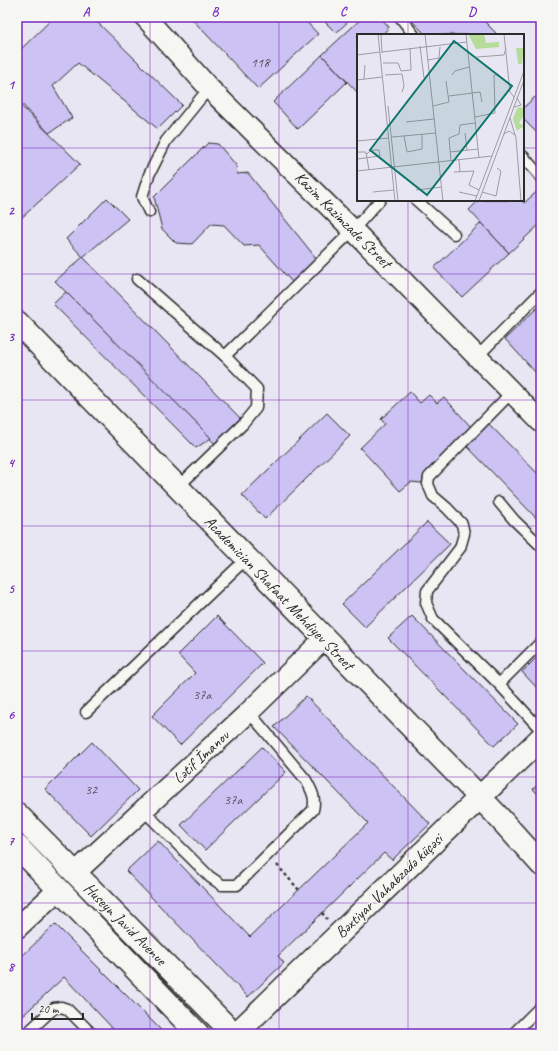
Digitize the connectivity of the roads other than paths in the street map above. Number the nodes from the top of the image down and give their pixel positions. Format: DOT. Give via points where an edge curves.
graph roads {
  1 [pos="145,17"];
  2 [pos="400,17"];
  3 [pos="413,34"];
  4 [pos="209,88"];
  5 [pos="524,157"];
  6 [pos="541,176"];
  7 [pos="379,201"];
  8 [pos="417,201"];
  9 [pos="149,212"];
  10 [pos="353,230"];
  11 [pos="454,234"];
  12 [pos="137,279"];
  13 [pos="541,292"];
  14 [pos="17,322"];
  15 [pos="225,356"];
  16 [pos="478,356"];
  17 [pos="512,392"];
  18 [pos="541,422"];
  19 [pos="178,488"];
  20 [pos="499,502"];
  21 [pos="541,546"];
  22 [pos="246,559"];
  23 [pos="324,639"];
  24 [pos="541,642"];
  25 [pos="499,684"];
  26 [pos="86,712"];
  27 [pos="249,712"];
  28 [pos="541,730"];
  29 [pos="541,738"];
  30 [pos="479,798"];
  31 [pos="143,810"];
  32 [pos="17,814"];
  33 [pos="17,846"];
  34 [pos="541,864"];
  35 [pos="75,873"];
  36 [pos="59,889"];
  37 [pos="17,928"];
  38 [pos="541,1006"];
  39 [pos="26,1034"];
  40 [pos="92,1034"];
  41 [pos="198,1034"];
  42 [pos="235,1034"];
  43 [pos="513,1034"];
  1 -- 4 [label="street, Kazim Kazimzade Street"];
  2 -- 3 [label="lane"];
  4 -- 9 [label="lane" via="166,140 149,175 142,197"];
  4 -- 10 [label="street, Kazim Kazimzade Street"];
  5 -- 6 [label="lane"];
  7 -- 10 [label="lane"];
  8 -- 11 [label="lane"];
  10 -- 15 [label="lane"];
  10 -- 16 [label="street, Kazim Kazimzade Street"];
  12 -- 15 [label="lane"];
  13 -- 16 [label="lane"];
  14 -- 19 [label="street, Academician Shafaat Mehdiyev Street"];
  15 -- 19 [label="lane" via="257,389 256,408"];
  16 -- 17 [label="street, Kazim Kazimzade Street"];
  17 -- 18 [label="street, Kazim Kazimzade Street"];
  17 -- 25 [label="lane" via="429,477 428,484 433,496 462,524 464,534 460,548 427,591 426,603 433,619"];
  19 -- 22 [label="street, Academician Shafaat Mehdiyev Street"];
  20 -- 21 [label="lane"];
  22 -- 23 [label="street, Academician Shafaat Mehdiyev Street"];
  22 -- 26 [label="lane"];
  23 -- 27 [label="street, Lətif İmanov"];
  23 -- 30 [label="street, Academician Shafaat Mehdiyev Street"];
  24 -- 25 [label="lane"];
  25 -- 28 [label="lane"];
  27 -- 31 [label="street, Lətif İmanov"];
  27 -- 31 [label="lane" via="306,780 315,801 313,810 236,885 222,885 210,877"];
  29 -- 30 [label="street, Bəxtiyar Vahabzadə küçəsi"];
  30 -- 34 [label="street, Academician Shafaat Mehdiyev Street"];
  30 -- 42 [label="street, Bəxtiyar Vahabzadə küçəsi"];
  31 -- 35 [label="street, Lətif İmanov"];
  32 -- 35 [label="street, Huseyn Javid Avenue"];
  33 -- 36 [label="street, Huseyn Javid Avenue"];
  35 -- 42 [label="street, Huseyn Javid Avenue"];
  36 -- 37 [label="street"];
  36 -- 41 [label="street, Huseyn Javid Avenue"];
  38 -- 43 [label="lane"];
  39 -- 40 [label="lane" via="54,1008 61,1007"];
}
